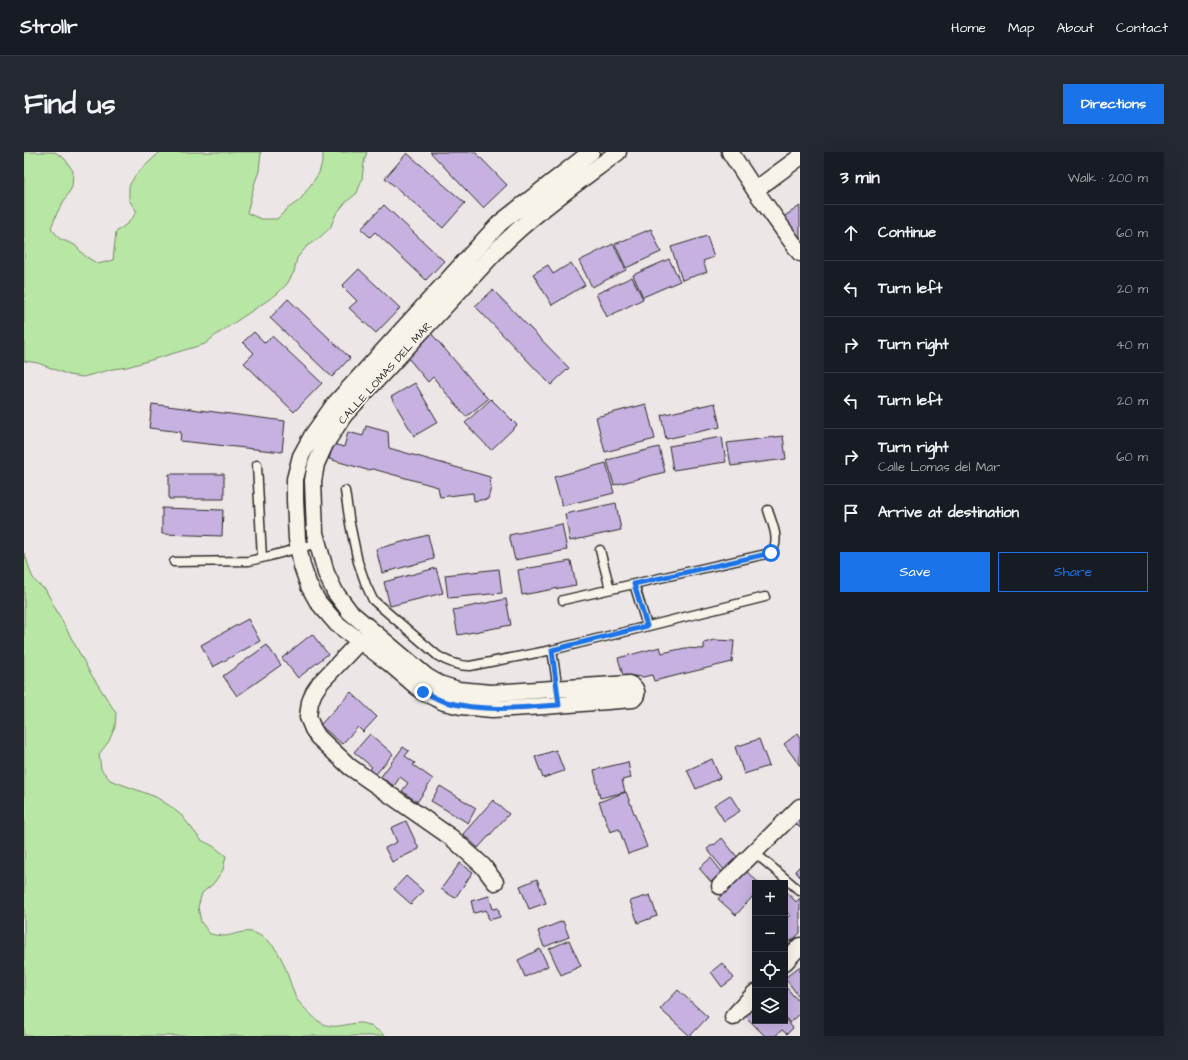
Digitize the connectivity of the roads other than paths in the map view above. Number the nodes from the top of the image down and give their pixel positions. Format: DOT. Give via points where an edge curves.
graph roads {
  1 [pos="591,152"];
  2 [pos="618,152"];
  3 [pos="730,152"];
  4 [pos="800,158"];
  5 [pos="755,190"];
  6 [pos="800,253"];
  7 [pos="257,465"];
  8 [pos="345,491"];
  9 [pos="768,510"];
  10 [pos="318,543"];
  11 [pos="299,548"];
  12 [pos="600,550"];
  13 [pos="262,558"];
  14 [pos="174,562"];
  15 [pos="634,584"];
  16 [pos="610,589"];
  17 [pos="764,597"];
  18 [pos="563,600"];
  19 [pos="647,626"];
  20 [pos="360,641"];
  21 [pos="552,650"];
  22 [pos="558,689"];
  23 [pos="559,705"];
  24 [pos="800,806"];
  25 [pos="754,852"];
  26 [pos="495,882"];
  27 [pos="720,886"];
  28 [pos="800,891"];
  29 [pos="800,946"];
  30 [pos="788,959"];
  31 [pos="752,997"];
  32 [pos="733,1017"];
  1 -- 11 [label="street, CALLE LOMAS DEL MAR" via="500,223 334,405 312,436 301,456 296,474 295,500"];
  2 -- 10 [label="street, CALLE LOMAS DEL MAR" via="512,235 344,416 325,444 316,464 313,497"];
  3 -- 5 [label="street"];
  4 -- 5 [label="street"];
  5 -- 6 [label="street"];
  7 -- 13 [label="lane"];
  8 -- 21 [label="lane" via="358,562 373,600 438,656 456,665 470,666"];
  9 -- 15 [label="lane" via="776,538 771,553"];
  10 -- 11 [label="lane"];
  10 -- 22 [label="street, CALLE LOMAS DEL MAR" via="326,573 335,592 350,612 427,677 458,690 492,694"];
  11 -- 13 [label="lane"];
  11 -- 20 [label="street, CALLE LOMAS DEL MAR" via="309,586 318,602 337,624"];
  12 -- 16 [label="lane"];
  13 -- 14 [label="lane" via="249,561"];
  15 -- 16 [label="lane"];
  15 -- 19 [label="lane"];
  16 -- 18 [label="lane"];
  17 -- 19 [label="lane"];
  19 -- 21 [label="lane"];
  20 -- 23 [label="street, CALLE LOMAS DEL MAR" via="423,692 444,702 492,709"];
  20 -- 26 [label="street" via="314,692 308,717 313,729 318,737 350,766 457,843"];
  21 -- 22 [label="lane"];
  22 -- 23 [label="lane"];
  22 -- 23 [label="street, CALLE LOMAS DEL MAR" via="629,684 636,692 633,699"];
  24 -- 25 [label="street"];
  25 -- 27 [label="street"];
  25 -- 28 [label="lane"];
  29 -- 30 [label="street"];
  31 -- 32 [label="street"];
}
